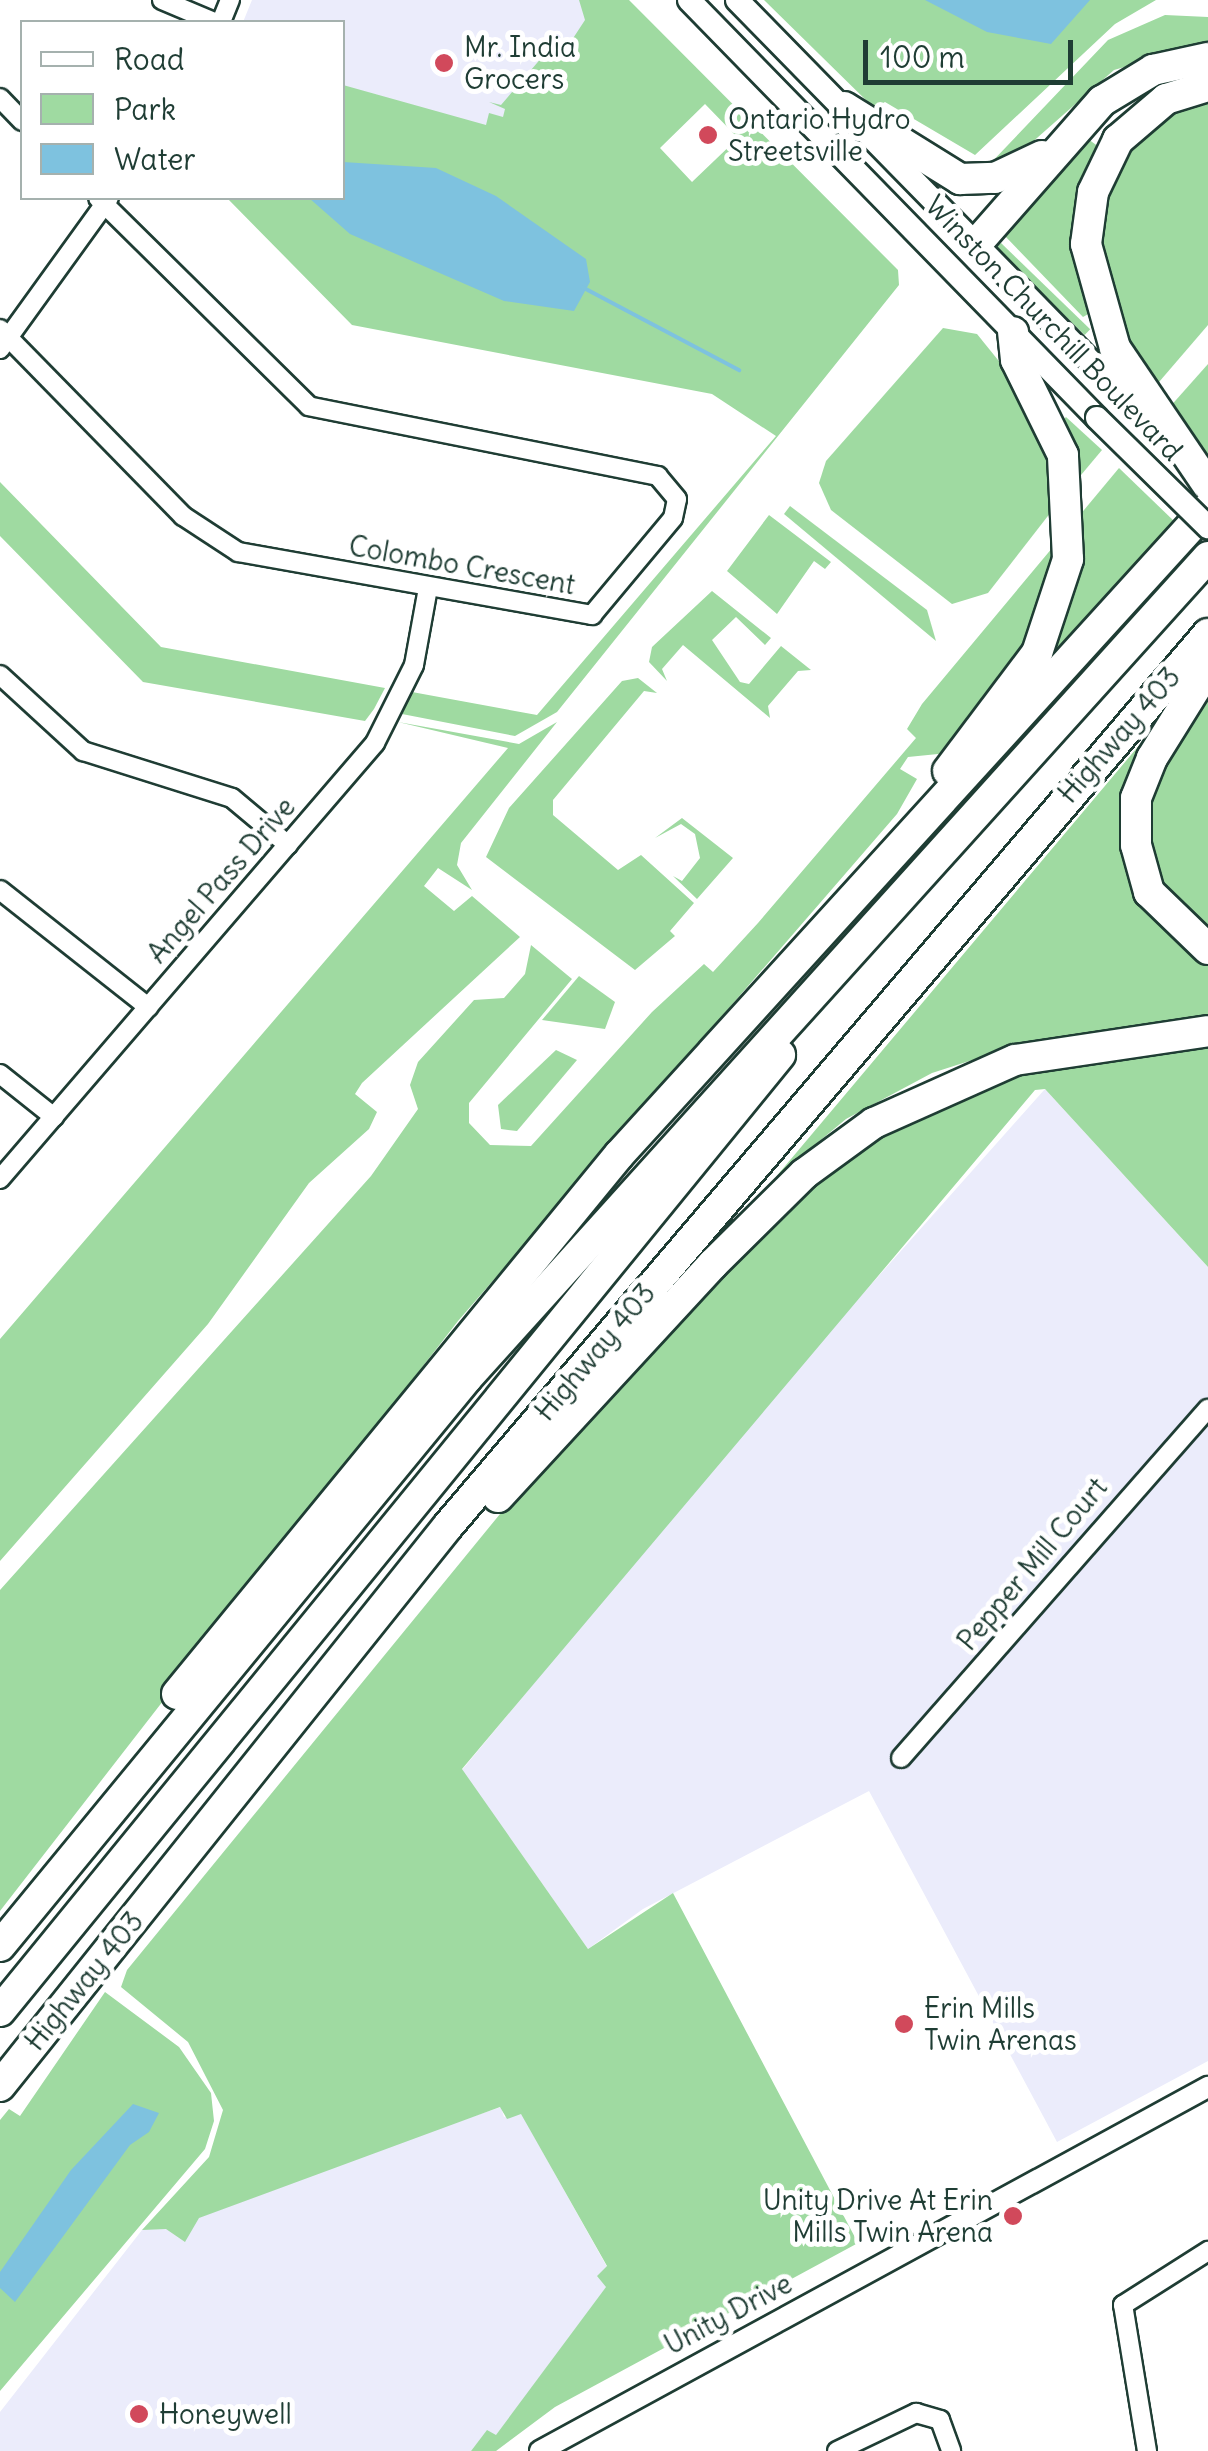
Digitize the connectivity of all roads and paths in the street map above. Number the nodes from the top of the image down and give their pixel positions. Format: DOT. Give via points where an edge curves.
graph roads {
  1 [pos="162,0"];
  2 [pos="689,0"];
  3 [pos="737,0"];
  4 [pos="213,20"];
  5 [pos="1208,58"];
  6 [pos="1208,86"];
  7 [pos="0,98"];
  8 [pos="844,107"];
  9 [pos="20,118"];
  10 [pos="1054,152"];
  11 [pos="104,200"];
  12 [pos="978,242"];
  13 [pos="1014,332"];
  14 [pos="3,339"];
  15 [pos="1123,379"];
  16 [pos="1208,485"];
  17 [pos="1208,508"];
  18 [pos="1208,527"];
  19 [pos="1208,557"];
  20 [pos="428,588"];
  21 [pos="1208,634"];
  22 [pos="1208,668"];
  23 [pos="0,675"];
  24 [pos="288,845"];
  25 [pos="0,890"];
  26 [pos="1208,948"];
  27 [pos="786,979"];
  28 [pos="810,1006"];
  29 [pos="148,1007"];
  30 [pos="1208,1031"];
  31 [pos="0,1074"];
  32 [pos="54,1118"];
  33 [pos="0,1179"];
  34 [pos="1208,1409"];
  35 [pos="448,1526"];
  36 [pos="901,1758"];
  37 [pos="51,1876"];
  38 [pos="0,1946"];
  39 [pos="0,2010"];
  40 [pos="0,2086"];
  41 [pos="1208,2087"];
  42 [pos="1208,2251"];
  43 [pos="540,2451"];
  44 [pos="837,2451"];
  45 [pos="952,2451"];
  46 [pos="1148,2451"];
  1 -- 4 [label="street"];
  2 -- 13 [label="main road, Winston Churchill Boulevard"];
  3 -- 8 [label="main road, Winston Churchill Boulevard"];
  5 -- 10 [label="highway" via="1119,88"];
  6 -- 15 [label="highway" via="1166,99 1128,127 1093,192 1089,279"];
  7 -- 9 [label="street"];
  8 -- 10 [label="highway" via="867,113 927,164 960,179 995,178"];
  8 -- 12 [label="main road, Winston Churchill Boulevard"];
  10 -- 12 [label="highway"];
  11 -- 14 [label="street"];
  11 -- 20 [label="street, Colombo Crescent" via="308,406 658,476 676,498 674,518 592,615"];
  12 -- 15 [label="main road, Winston Churchill Boulevard"];
  13 -- 18 [label="main road, Winston Churchill Boulevard, bridge"];
  13 -- 27 [label="highway" via="1069,483 1068,558 1029,668"];
  14 -- 20 [label="street, Colombo Crescent" via="211,539"];
  15 -- 16 [label="highway"];
  17 -- 27 [label="highway"];
  19 -- 28 [label="highway, Highway 403"];
  20 -- 24 [label="street, Angel Pass Drive" via="395,712"];
  21 -- 35 [label="highway, Highway 403"];
  22 -- 26 [label="highway" via="1152,758 1136,798 1136,845 1150,892"];
  23 -- 24 [label="street" via="83,751 232,798"];
  24 -- 29 [label="street, Angel Pass Drive"];
  25 -- 29 [label="street"];
  27 -- 37 [label="highway" via="619,1154 352,1469 96,1798"];
  28 -- 37 [label="highway, Highway 403" via="467,1378"];
  28 -- 39 [label="highway" via="778,1058"];
  29 -- 32 [label="street, Angel Pass Drive"];
  30 -- 35 [label="highway" via="1015,1060 874,1124 804,1174 493,1502"];
  31 -- 32 [label="street"];
  32 -- 33 [label="street, Angel Pass Drive"];
  34 -- 36 [label="street, Pepper Mill Court"];
  35 -- 40 [label="highway, Highway 403"];
  37 -- 38 [label="highway, Highway 403"];
  41 -- 43 [label="street, Unity Drive"];
  42 -- 46 [label="street" via="1130,2292 1123,2305"];
  44 -- 45 [label="street" via="916,2412 940,2420"];
}
